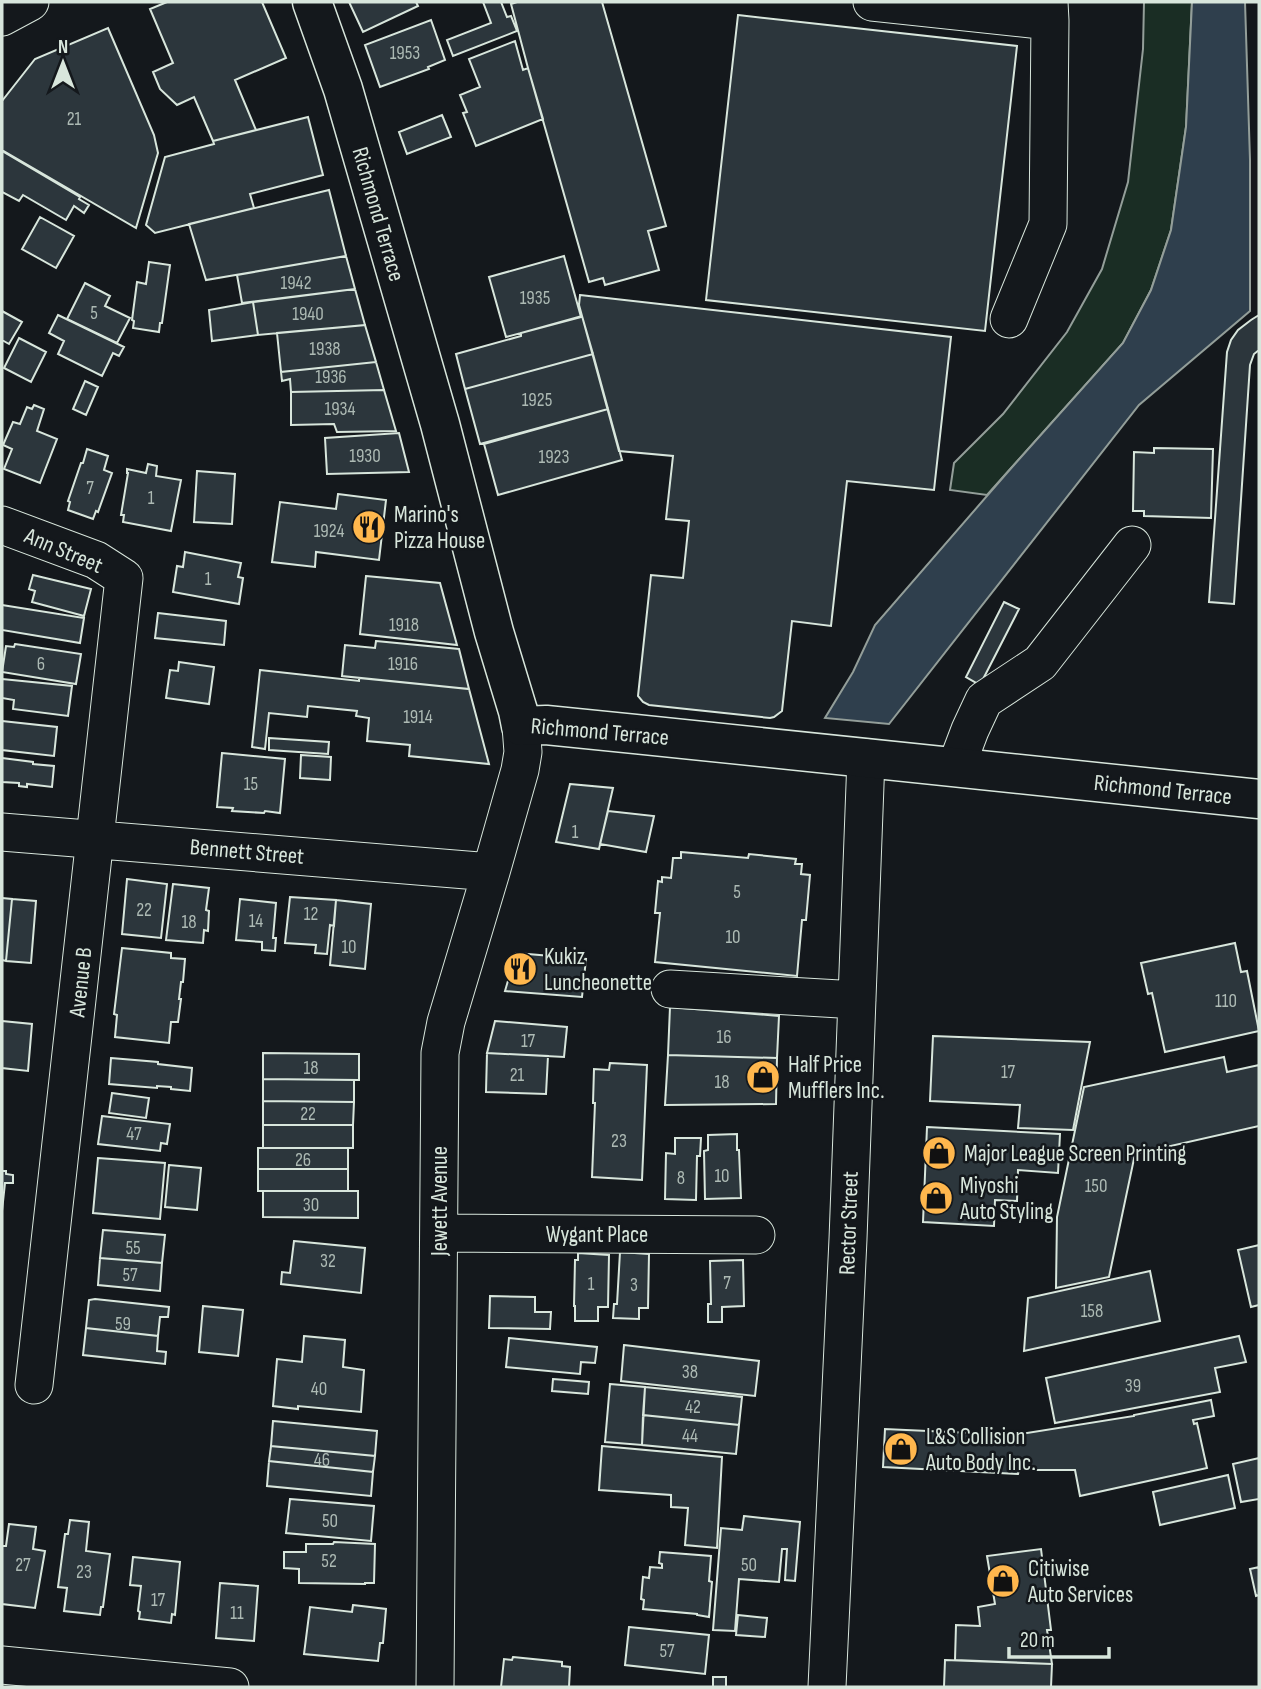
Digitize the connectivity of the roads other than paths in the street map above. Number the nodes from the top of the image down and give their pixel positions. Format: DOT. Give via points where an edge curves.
graph roads {
  1 [pos="30,2"];
  2 [pos="312,2"];
  3 [pos="873,2"];
  4 [pos="1049,11"];
  5 [pos="2,17"];
  6 [pos="1009,319"];
  7 [pos="2,525"];
  8 [pos="1132,545"];
  9 [pos="124,578"];
  10 [pos="522,726"];
  11 [pos="866,758"];
  12 [pos="956,767"];
  13 [pos="1259,799"];
  14 [pos="2,832"];
  15 [pos="96,838"];
  16 [pos="491,872"];
  17 [pos="670,989"];
  18 [pos="857,1000"];
  19 [pos="439,1233"];
  20 [pos="756,1235"];
  21 [pos="34,1385"];
  22 [pos="2,1665"];
  23 [pos="230,1687"];
  24 [pos="435,1687"];
  25 [pos="827,1687"];
  1 -- 5 [label="street"];
  2 -- 10 [label="main road, Richmond Terrace" via="347,102"];
  3 -- 4 [label="street"];
  4 -- 6 [label="street" via="1048,224"];
  7 -- 9 [label="street, Ann Street" via="96,559"];
  8 -- 12 [label="street" via="1040,663 984,700"];
  9 -- 15 [label="street, Avenue B"];
  10 -- 11 [label="main road, Richmond Terrace" via="561,726"];
  10 -- 16 [label="street, Jewett Avenue" via="520,770"];
  11 -- 12 [label="main road, Richmond Terrace"];
  11 -- 18 [label="street, Rector Street"];
  12 -- 13 [label="main road, Richmond Terrace"];
  14 -- 15 [label="street, Bennett Street"];
  15 -- 16 [label="street, Bennett Street"];
  15 -- 21 [label="street, Avenue B"];
  16 -- 19 [label="street, Jewett Avenue" via="440,1053"];
  17 -- 18 [label="street"];
  18 -- 25 [label="street, Rector Street"];
  19 -- 20 [label="street, Wygant Place"];
  19 -- 24 [label="street, Jewett Avenue"];
  22 -- 23 [label="street"];
}
